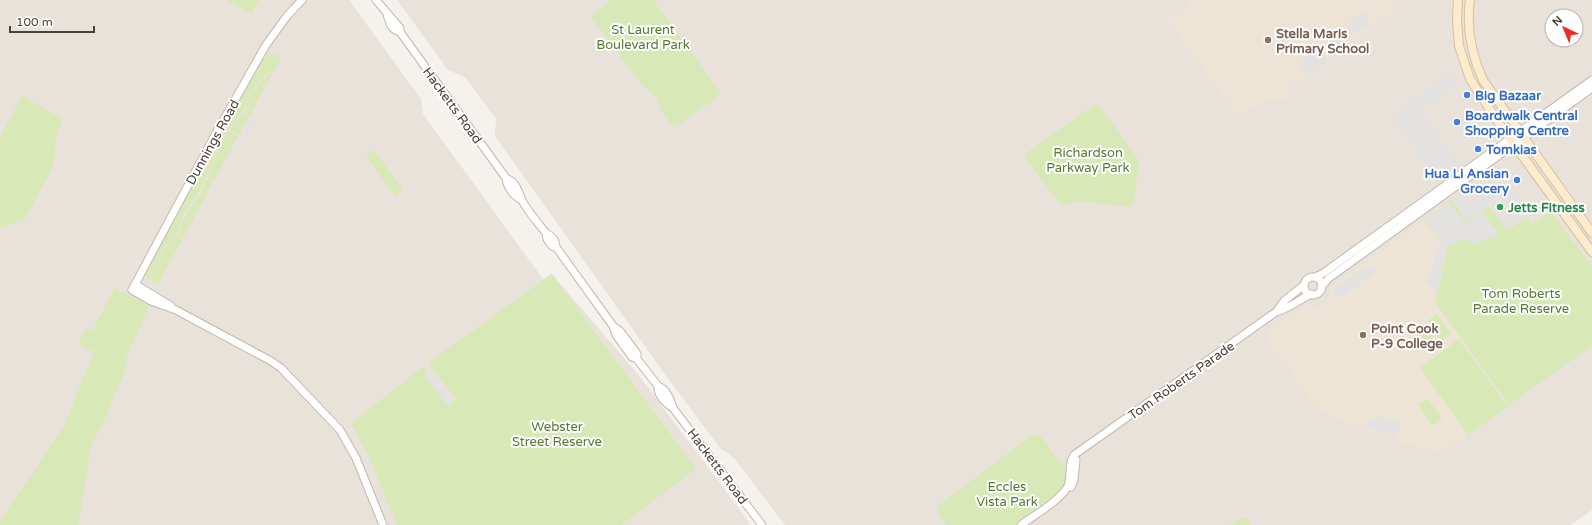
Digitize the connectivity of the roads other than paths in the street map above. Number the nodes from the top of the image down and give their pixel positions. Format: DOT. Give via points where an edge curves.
graph roads {
  1 [pos="302,0"];
  2 [pos="376,0"];
  3 [pos="1458,0"];
  4 [pos="1470,0"];
  5 [pos="1591,83"];
  6 [pos="1521,135"];
  7 [pos="1512,141"];
  8 [pos="1459,175"];
  9 [pos="1464,181"];
  10 [pos="1442,188"];
  11 [pos="1451,190"];
  12 [pos="1592,233"];
  13 [pos="1592,252"];
  14 [pos="1315,277"];
  15 [pos="1304,285"];
  16 [pos="1321,287"];
  17 [pos="1311,294"];
  18 [pos="1276,312"];
  19 [pos="383,525"];
  20 [pos="762,525"];
  21 [pos="1021,525"];
  1 -- 19 [label="street, Dunnings Road" via="266,45 133,287 151,301 176,310 277,364 291,377 340,430 356,458"];
  2 -- 20 [label="street, Hacketts Road" via="387,14 395,31 400,32 506,178 506,184 546,233 552,246 556,244 613,326 623,345 658,386 658,391 671,404"];
  3 -- 7 [label="main road" via="1457,31 1465,66 1478,92"];
  4 -- 6 [label="main road" via="1469,35 1476,64 1488,88"];
  5 -- 6 [label="street"];
  6 -- 7 [label="street"];
  6 -- 12 [label="main road"];
  7 -- 8 [label="street"];
  7 -- 9 [label="street"];
  7 -- 13 [label="main road"];
  8 -- 9 [label="street"];
  8 -- 10 [label="street"];
  9 -- 11 [label="street"];
  10 -- 11 [label="street"];
  10 -- 14 [label="street"];
  11 -- 16 [label="street" via="1329,278"];
  14 -- 15 [label="street" via="1307,279"];
  14 -- 16 [label="street"];
  15 -- 17 [label="street" via="1305,290"];
  15 -- 18 [label="street, Tom Roberts Parade" via="1284,301"];
  16 -- 17 [label="street" via="1319,292"];
  17 -- 18 [label="street, Tom Roberts Parade" via="1288,309"];
  18 -- 21 [label="street, Tom Roberts Parade" via="1087,447 1076,459 1073,484 1067,492"];
}
